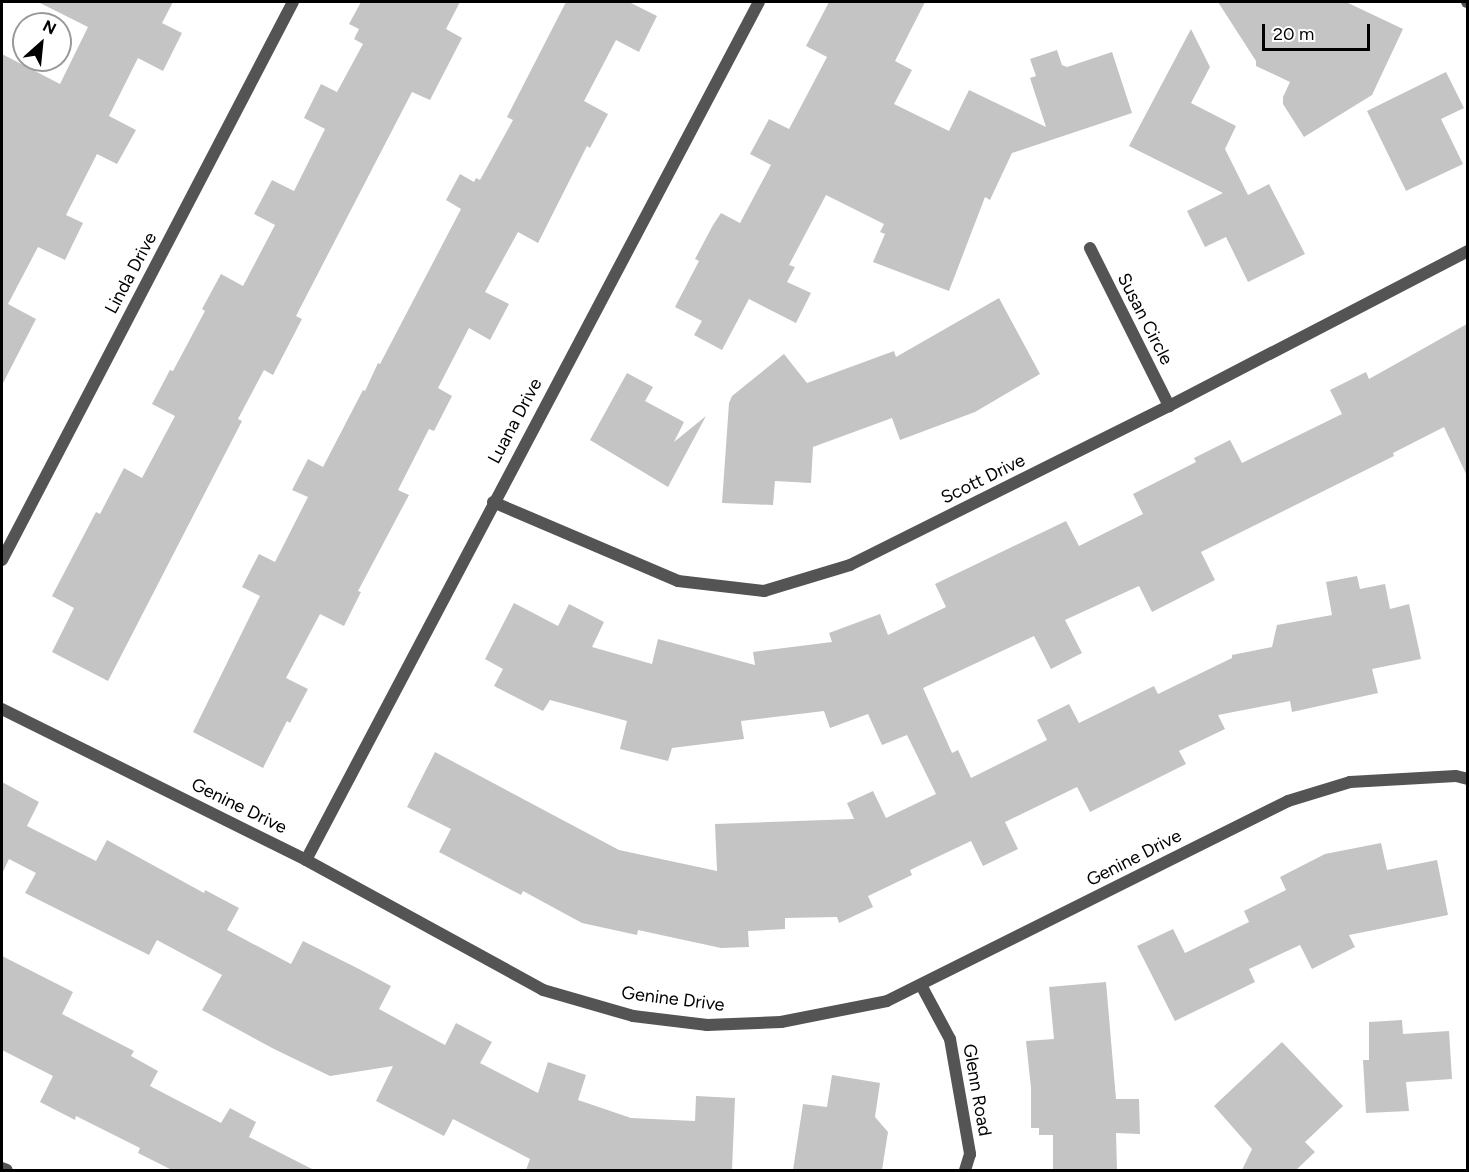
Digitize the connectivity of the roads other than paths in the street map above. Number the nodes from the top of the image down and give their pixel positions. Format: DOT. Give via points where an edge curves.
graph roads {
  1 [pos="292,2"];
  2 [pos="759,2"];
  3 [pos="1090,248"];
  4 [pos="1467,251"];
  5 [pos="1169,406"];
  6 [pos="493,502"];
  7 [pos="2,560"];
  8 [pos="2,709"];
  9 [pos="1467,779"];
  10 [pos="306,860"];
  11 [pos="921,986"];
  12 [pos="2,1168"];
  13 [pos="6,1170"];
  14 [pos="965,1170"];
  1 -- 7 [label="street, Linda Drive"];
  2 -- 6 [label="street, Luana Drive"];
  3 -- 5 [label="street, Susan Circle"];
  4 -- 5 [label="street, Scott Drive"];
  5 -- 6 [label="street, Scott Drive" via="850,565 764,591 678,581"];
  6 -- 10 [label="street, Luana Drive"];
  8 -- 10 [label="street, Genine Drive"];
  9 -- 11 [label="street, Genine Drive" via="1456,776 1350,782 1288,801"];
  10 -- 11 [label="street, Genine Drive" via="543,990 633,1016 707,1025 782,1022 887,1001"];
  11 -- 14 [label="street, Glenn Road" via="950,1039 970,1154"];
  12 -- 13 [label="street"];
}
